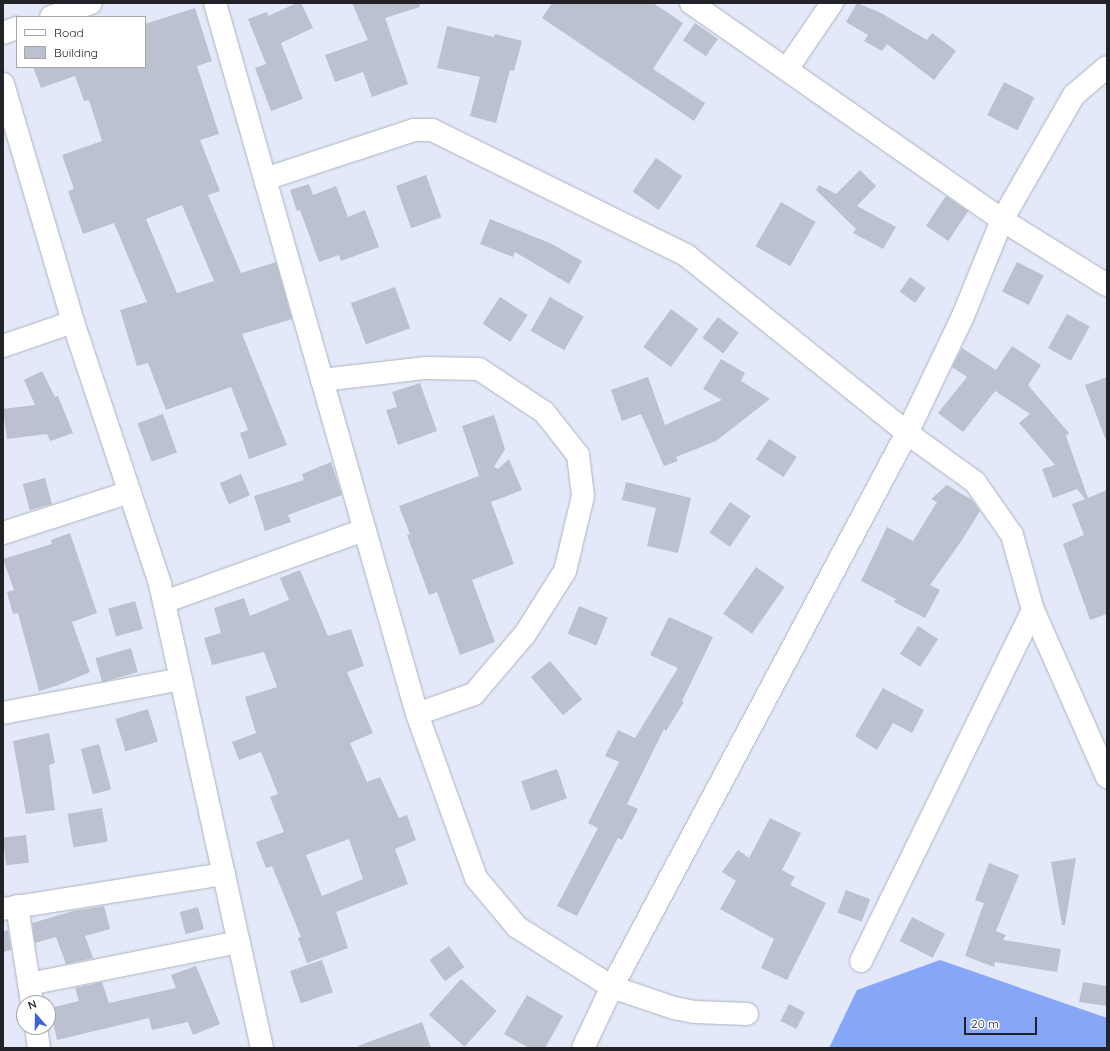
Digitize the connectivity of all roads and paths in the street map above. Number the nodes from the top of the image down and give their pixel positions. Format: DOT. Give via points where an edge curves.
graph roads {
  1 [pos="92,3"];
  2 [pos="215,3"];
  3 [pos="691,3"];
  4 [pos="832,3"];
  5 [pos="54,16"];
  6 [pos="16,28"];
  7 [pos="3,33"];
  8 [pos="1107,68"];
  9 [pos="787,70"];
  10 [pos="3,84"];
  11 [pos="265,179"];
  12 [pos="1002,220"];
  13 [pos="1107,285"];
  14 [pos="73,322"];
  15 [pos="3,346"];
  16 [pos="322,380"];
  17 [pos="907,433"];
  18 [pos="130,492"];
  19 [pos="364,530"];
  20 [pos="3,533"];
  21 [pos="164,602"];
  22 [pos="1033,610"];
  23 [pos="181,679"];
  24 [pos="3,713"];
  25 [pos="416,714"];
  26 [pos="1107,777"];
  27 [pos="224,874"];
  28 [pos="10,907"];
  29 [pos="239,942"];
  30 [pos="861,961"];
  31 [pos="612,987"];
  32 [pos="31,994"];
  33 [pos="747,1014"];
  34 [pos="37,1035"];
  35 [pos="39,1048"];
  36 [pos="262,1048"];
  37 [pos="582,1048"];
  1 -- 5 [label="street"];
  2 -- 11 [label="street"];
  3 -- 9 [label="street"];
  4 -- 9 [label="street"];
  6 -- 7 [label="street"];
  8 -- 12 [label="street" via="1074,95"];
  9 -- 12 [label="street"];
  10 -- 14 [label="street"];
  11 -- 16 [label="street"];
  11 -- 17 [label="street" via="414,130 432,130 448,136 686,255"];
  12 -- 13 [label="street"];
  12 -- 17 [label="street" via="963,316"];
  14 -- 15 [label="street"];
  14 -- 18 [label="street"];
  16 -- 19 [label="street"];
  16 -- 25 [label="street" via="426,368 479,369 544,412 578,456 583,496 565,571 525,634 474,694"];
  17 -- 22 [label="street" via="975,482 1012,535"];
  17 -- 31 [label="street"];
  18 -- 20 [label="street"];
  18 -- 21 [label="street"];
  19 -- 21 [label="street"];
  19 -- 25 [label="street"];
  21 -- 23 [label="street"];
  22 -- 26 [label="street"];
  22 -- 30 [label="street"];
  23 -- 24 [label="street"];
  23 -- 27 [label="street"];
  25 -- 31 [label="street" via="476,878 517,927"];
  27 -- 28 [label="street"];
  27 -- 29 [label="street"];
  28 -- 32 [label="street"];
  29 -- 32 [label="street"];
  29 -- 36 [label="street"];
  31 -- 33 [label="street" via="674,1008 695,1012"];
  31 -- 37 [label="street"];
  34 -- 35 [label="street"];
}
